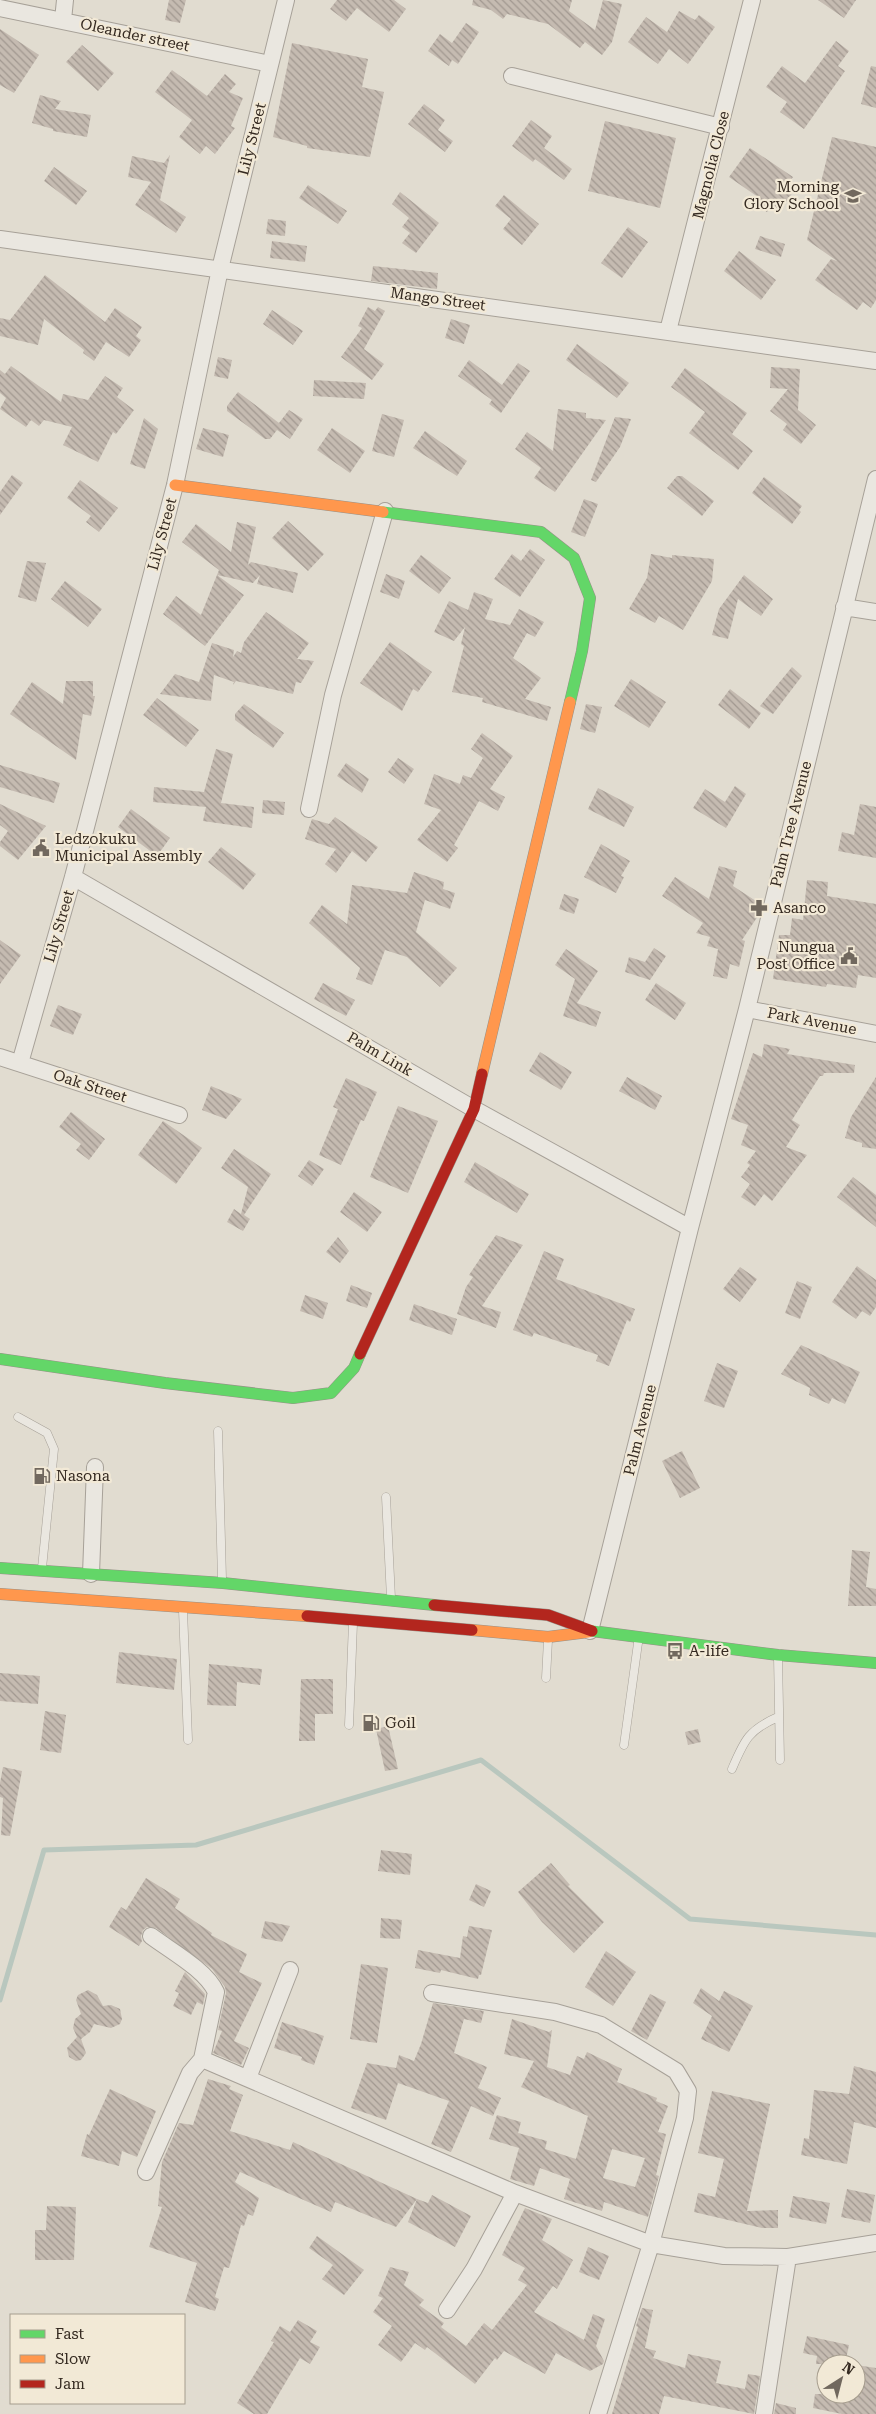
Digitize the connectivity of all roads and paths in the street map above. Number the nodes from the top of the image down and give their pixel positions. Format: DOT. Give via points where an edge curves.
graph roads {
  1 [pos="65,0"];
  2 [pos="286,0"];
  3 [pos="752,0"];
  4 [pos="0,8"];
  5 [pos="63,20"];
  6 [pos="270,64"];
  7 [pos="512,76"];
  8 [pos="721,128"];
  9 [pos="0,239"];
  10 [pos="220,270"];
  11 [pos="668,331"];
  12 [pos="876,361"];
  13 [pos="876,479"];
  14 [pos="175,484"];
  15 [pos="385,511"];
  16 [pos="844,607"];
  17 [pos="876,612"];
  18 [pos="309,809"];
  19 [pos="73,878"];
  20 [pos="747,1009"];
  21 [pos="876,1034"];
  22 [pos="0,1057"];
  23 [pos="20,1063"];
  24 [pos="474,1109"];
  25 [pos="179,1115"];
  26 [pos="690,1228"];
  27 [pos="0,1359"];
  28 [pos="18,1417"];
  29 [pos="218,1431"];
  30 [pos="96,1467"];
  31 [pos="386,1498"];
  32 [pos="0,1568"];
  33 [pos="42,1571"];
  34 [pos="91,1574"];
  35 [pos="222,1583"];
  36 [pos="0,1594"];
  37 [pos="391,1601"];
  38 [pos="182,1608"];
  39 [pos="353,1619"];
  40 [pos="590,1631"];
  41 [pos="548,1636"];
  42 [pos="639,1639"];
  43 [pos="778,1655"];
  44 [pos="876,1663"];
  45 [pos="546,1678"];
  46 [pos="778,1717"];
  47 [pos="349,1725"];
  48 [pos="188,1740"];
  49 [pos="624,1745"];
  50 [pos="780,1760"];
  51 [pos="732,1769"];
  52 [pos="151,1936"];
  53 [pos="290,1970"];
  54 [pos="432,1993"];
  55 [pos="202,2059"];
  56 [pos="248,2078"];
  57 [pos="146,2172"];
  58 [pos="515,2193"];
  59 [pos="876,2242"];
  60 [pos="651,2244"];
  61 [pos="788,2257"];
  62 [pos="447,2310"];
  63 [pos="598,2414"];
  64 [pos="764,2414"];
  1 -- 5 [label="street"];
  2 -- 6 [label="street, Lily Street"];
  3 -- 8 [label="street, Magnolia Close"];
  4 -- 5 [label="street, Oleander street"];
  5 -- 6 [label="street, Oleander street"];
  6 -- 10 [label="street, Lily Street"];
  7 -- 8 [label="street"];
  8 -- 11 [label="street, Magnolia Close"];
  9 -- 10 [label="street, Mango Street"];
  10 -- 11 [label="street, Mango Street"];
  10 -- 14 [label="street, Lily Street"];
  11 -- 12 [label="street, Mango Street"];
  13 -- 16 [label="street, Palm Tree Avenue"];
  14 -- 15 [label="street"];
  14 -- 19 [label="street, Lily Street"];
  15 -- 18 [label="street" via="340,667"];
  15 -- 24 [label="street" via="541,532 574,558 590,598 569,711"];
  16 -- 17 [label="street"];
  16 -- 20 [label="street, Palm Tree Avenue"];
  19 -- 23 [label="street, Lily Street"];
  19 -- 24 [label="street, Palm Link"];
  20 -- 21 [label="street, Park Avenue"];
  20 -- 26 [label="street, Palm Tree Avenue"];
  22 -- 23 [label="street, Oak Street"];
  23 -- 25 [label="street, Oak Street"];
  24 -- 26 [label="street, Palm Link"];
  24 -- 27 [label="street" via="354,1368 331,1393 293,1398"];
  26 -- 40 [label="street, Palm Avenue"];
  28 -- 33 [label="lane" via="47,1433 54,1448"];
  29 -- 35 [label="lane"];
  30 -- 34 [label="street"];
  31 -- 37 [label="lane"];
  32 -- 33 [label="street"];
  33 -- 34 [label="street"];
  34 -- 35 [label="street"];
  35 -- 37 [label="street"];
  36 -- 38 [label="street"];
  37 -- 40 [label="street" via="548,1615"];
  38 -- 39 [label="street"];
  38 -- 48 [label="lane"];
  39 -- 41 [label="street"];
  39 -- 47 [label="lane"];
  40 -- 41 [label="street"];
  40 -- 42 [label="street"];
  41 -- 45 [label="lane"];
  42 -- 43 [label="street"];
  42 -- 49 [label="lane"];
  43 -- 44 [label="street"];
  43 -- 46 [label="lane"];
  46 -- 50 [label="lane"];
  46 -- 51 [label="lane" via="752,1731 743,1742"];
  52 -- 55 [label="street" via="203,1975 216,1992"];
  53 -- 56 [label="street"];
  54 -- 60 [label="street" via="555,2012 601,2024 676,2071 688,2091 685,2118"];
  55 -- 56 [label="street"];
  55 -- 57 [label="street" via="190,2073"];
  56 -- 58 [label="street"];
  58 -- 60 [label="street"];
  58 -- 62 [label="street" via="474,2269"];
  59 -- 61 [label="street"];
  60 -- 61 [label="street" via="724,2256"];
  60 -- 63 [label="street"];
  61 -- 64 [label="street"];
}
